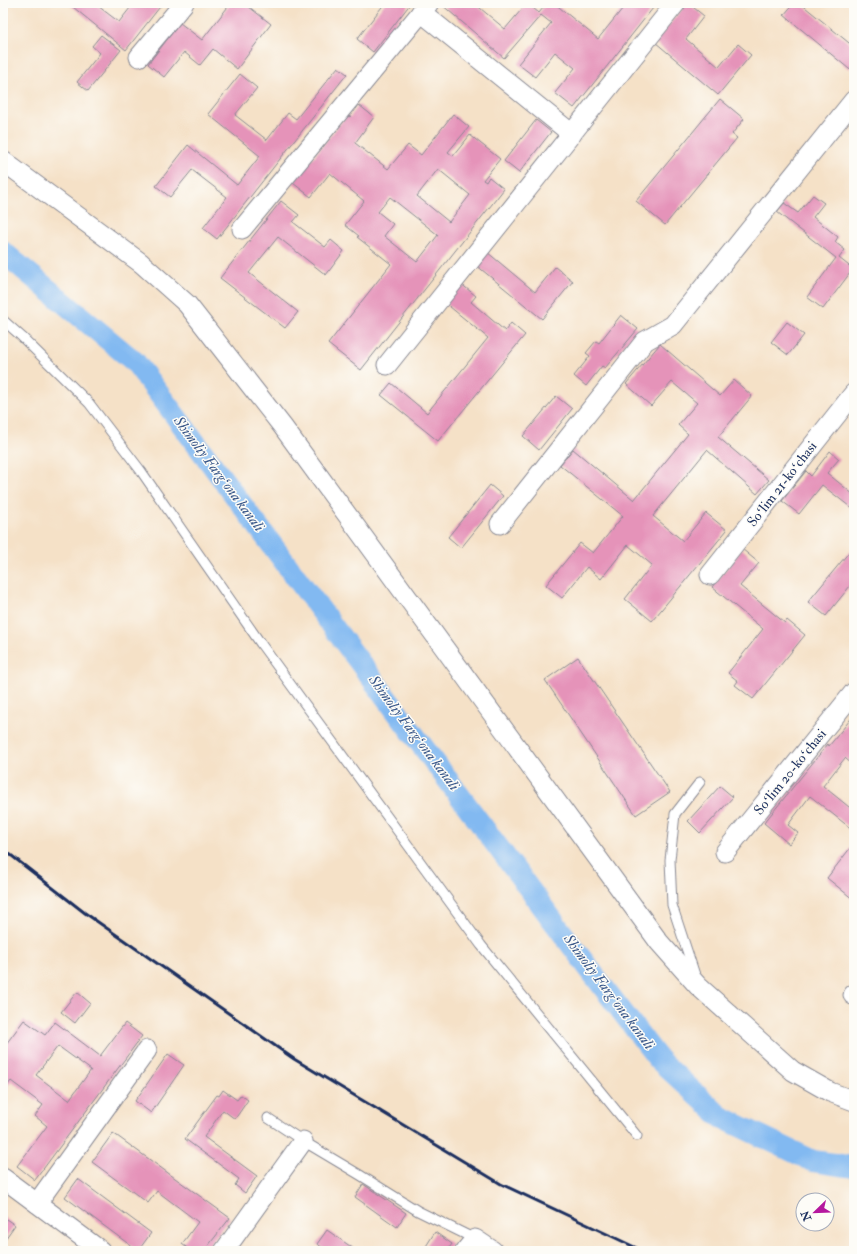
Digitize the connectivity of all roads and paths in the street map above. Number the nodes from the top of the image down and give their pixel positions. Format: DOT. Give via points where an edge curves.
graph roads {
  1 [pos="184,3"];
  2 [pos="676,3"];
  3 [pos="425,8"];
  4 [pos="139,58"];
  5 [pos="854,100"];
  6 [pos="572,134"];
  7 [pos="3,161"];
  8 [pos="242,229"];
  9 [pos="3,320"];
  10 [pos="387,365"];
  11 [pos="854,393"];
  12 [pos="500,524"];
  13 [pos="710,575"];
  14 [pos="854,692"];
  15 [pos="700,782"];
  16 [pos="725,852"];
  17 [pos="698,986"];
  18 [pos="147,1050"];
  19 [pos="854,1100"];
  20 [pos="268,1118"];
  21 [pos="637,1136"];
  22 [pos="303,1141"];
  23 [pos="3,1178"];
  24 [pos="37,1204"];
  25 [pos="470,1245"];
  26 [pos="101,1251"];
  27 [pos="224,1251"];
  28 [pos="493,1251"];
  1 -- 4 [label="street"];
  2 -- 6 [label="street"];
  3 -- 6 [label="street"];
  3 -- 8 [label="street"];
  5 -- 12 [label="street" via="673,325 645,341"];
  6 -- 10 [label="street"];
  7 -- 17 [label="street" via="141,263 187,304 283,427 659,942"];
  9 -- 21 [label="lane" via="90,403 141,471 261,644 481,945"];
  11 -- 13 [label="street, Soʻlim 21-koʻchasi"];
  14 -- 16 [label="street, Soʻlim 20-koʻchasi"];
  15 -- 17 [label="lane" via="675,814 670,860 672,905"];
  17 -- 19 [label="street" via="793,1071 830,1092"];
  18 -- 24 [label="street"];
  20 -- 22 [label="lane"];
  22 -- 25 [label="lane"];
  22 -- 27 [label="street"];
  23 -- 24 [label="street"];
  24 -- 26 [label="street"];
  25 -- 28 [label="street"];
}
